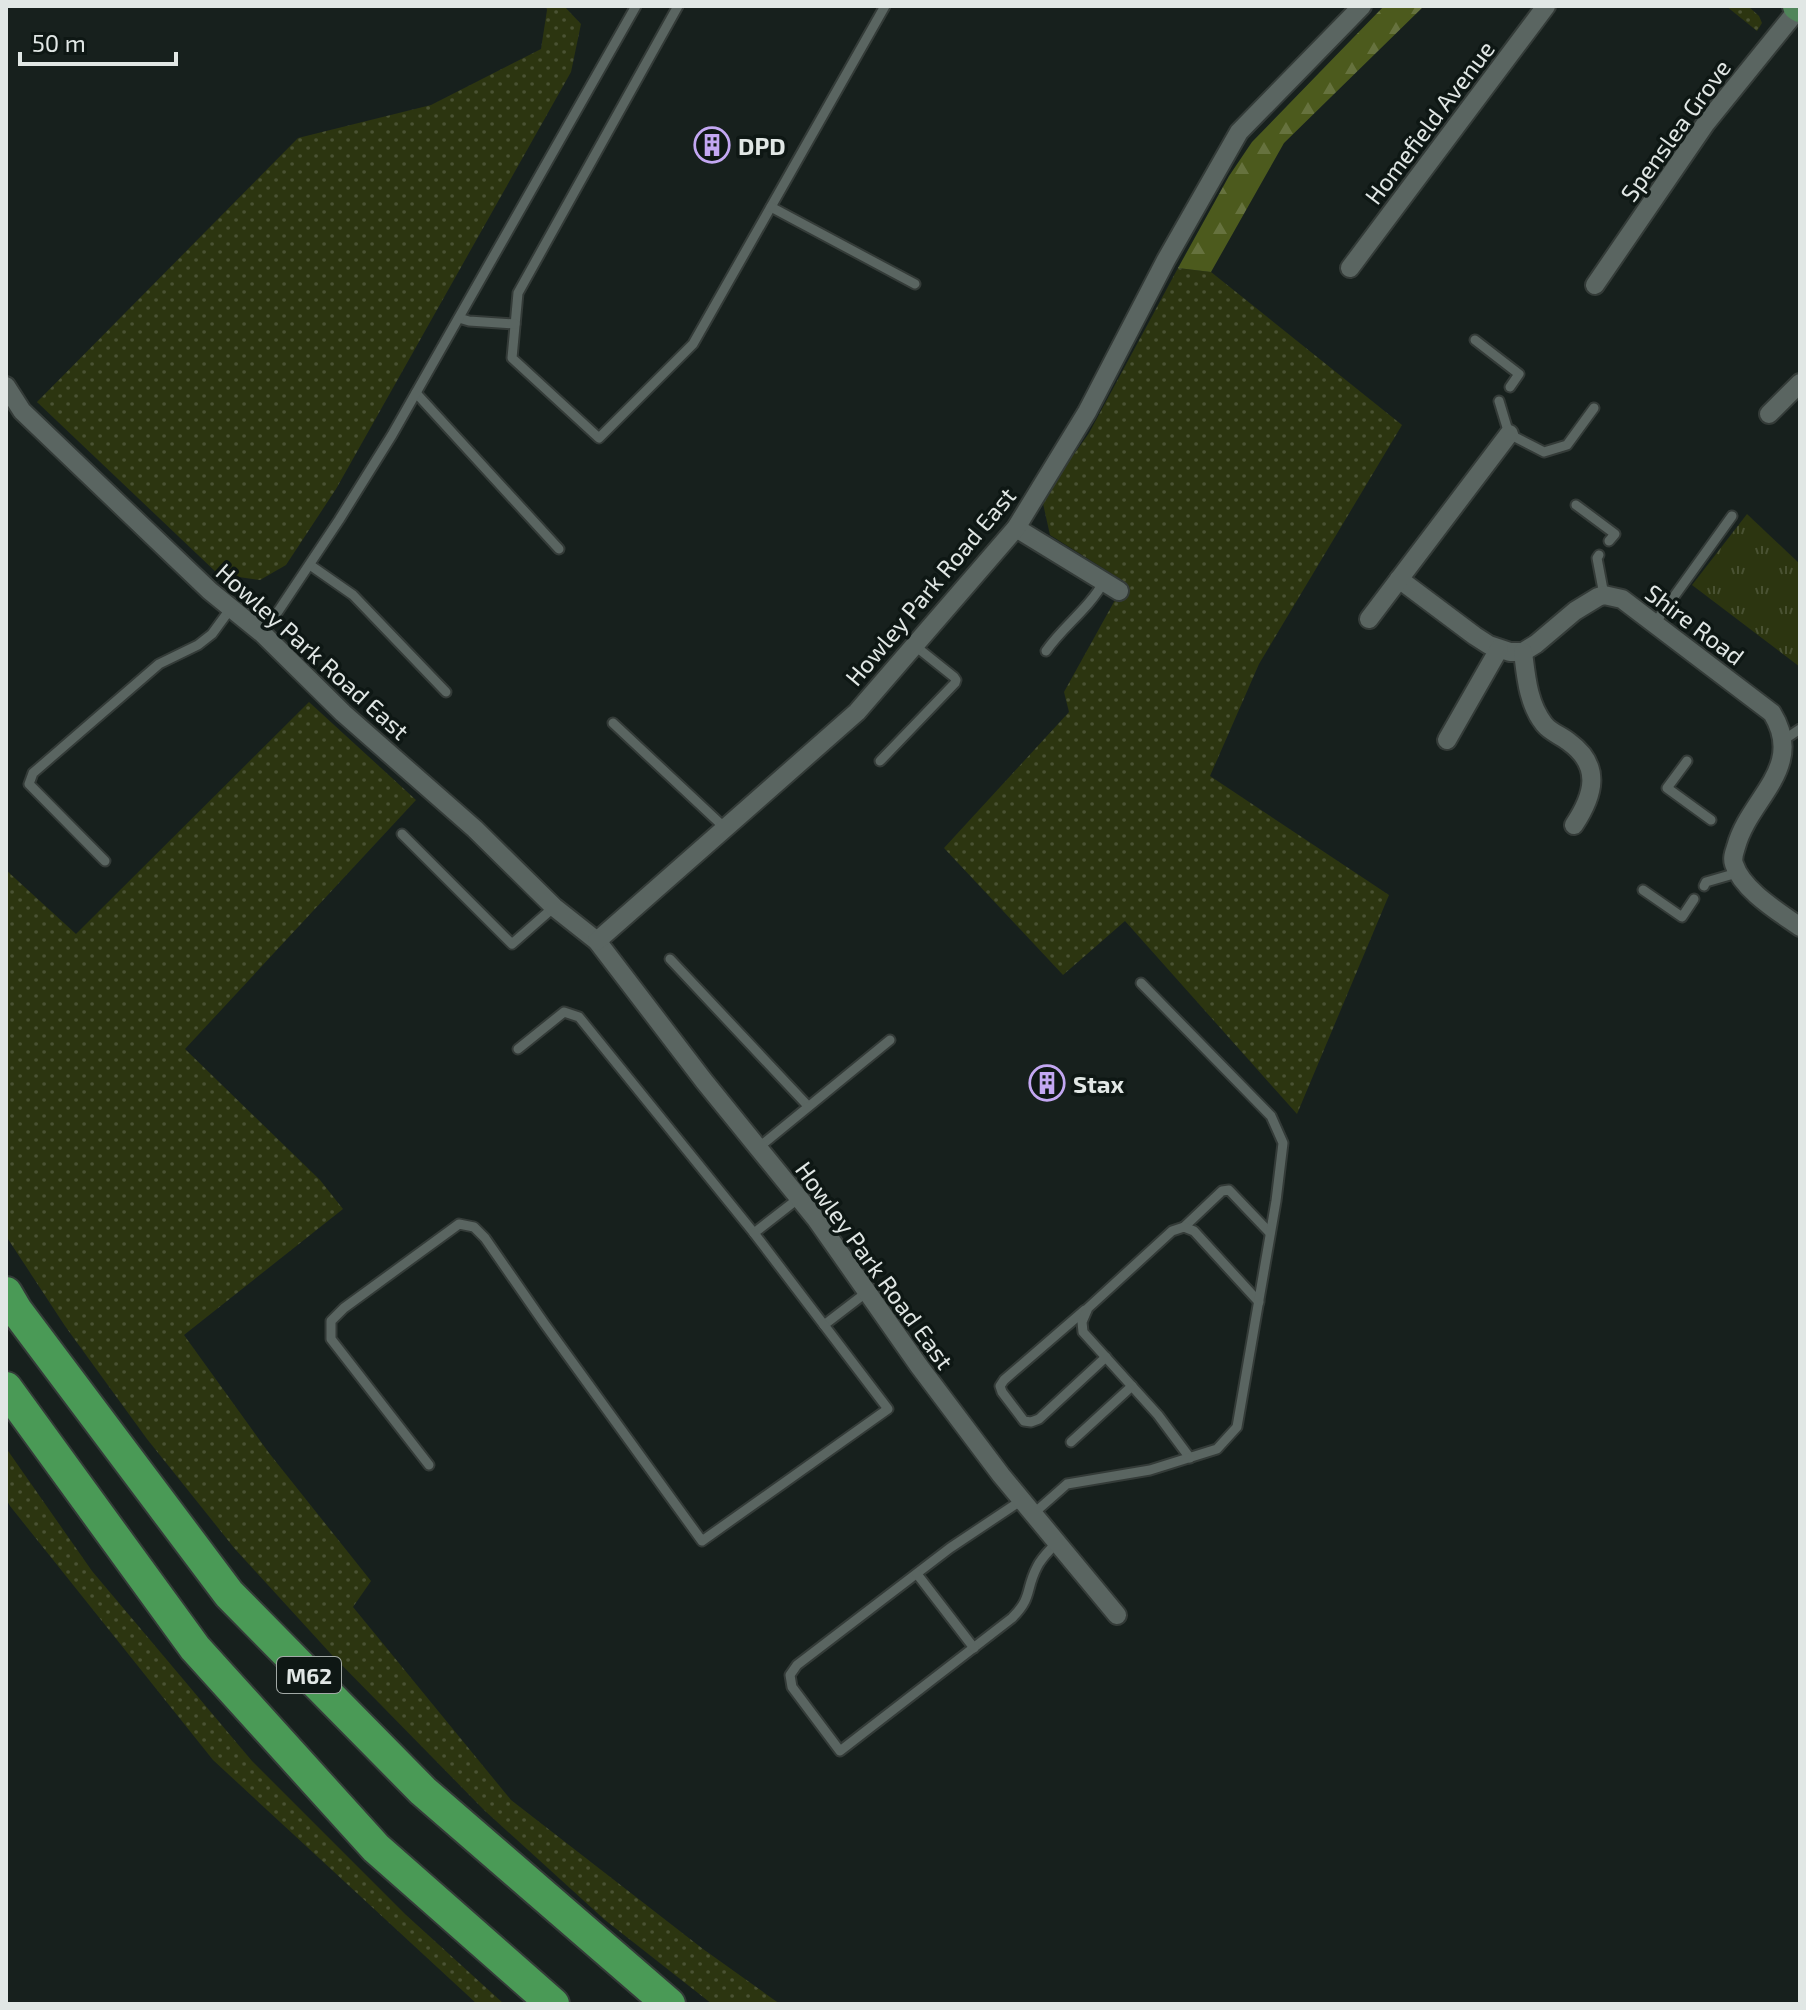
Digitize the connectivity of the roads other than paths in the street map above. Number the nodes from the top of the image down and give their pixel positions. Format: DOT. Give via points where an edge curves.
graph roads {
  1 [pos="678,6"];
  2 [pos="885,6"];
  3 [pos="1362,6"];
  4 [pos="1546,6"];
  5 [pos="633,7"];
  6 [pos="1799,7"];
  7 [pos="771,207"];
  8 [pos="1350,268"];
  9 [pos="915,284"];
  10 [pos="1595,285"];
  11 [pos="459,318"];
  12 [pos="515,324"];
  13 [pos="1475,340"];
  14 [pos="1800,383"];
  15 [pos="6,386"];
  16 [pos="1510,387"];
  17 [pos="416,393"];
  18 [pos="1499,401"];
  19 [pos="11,407"];
  20 [pos="1594,408"];
  21 [pos="1769,414"];
  22 [pos="1509,434"];
  23 [pos="1576,505"];
  24 [pos="1732,516"];
  25 [pos="1016,528"];
  26 [pos="1609,541"];
  27 [pos="559,549"];
  28 [pos="1599,555"];
  29 [pos="310,565"];
  30 [pos="1399,579"];
  31 [pos="1112,586"];
  32 [pos="1604,595"];
  33 [pos="231,608"];
  34 [pos="1369,619"];
  35 [pos="1655,623"];
  36 [pos="263,634"];
  37 [pos="914,645"];
  38 [pos="1499,649"];
  39 [pos="1046,651"];
  40 [pos="1523,652"];
  41 [pos="446,692"];
  42 [pos="613,723"];
  43 [pos="1794,733"];
  44 [pos="1447,740"];
  45 [pos="880,761"];
  46 [pos="1687,761"];
  47 [pos="1711,820"];
  48 [pos="1574,825"];
  49 [pos="725,828"];
  50 [pos="402,834"];
  51 [pos="105,861"];
  52 [pos="1737,873"];
  53 [pos="1704,886"];
  54 [pos="1643,890"];
  55 [pos="1694,899"];
  56 [pos="554,907"];
  57 [pos="1800,927"];
  58 [pos="597,941"];
  59 [pos="670,959"];
  60 [pos="1141,983"];
  61 [pos="890,1040"];
  62 [pos="518,1049"];
  63 [pos="808,1106"];
  64 [pos="758,1148"];
  65 [pos="799,1198"];
  66 [pos="1184,1227"];
  67 [pos="754,1233"];
  68 [pos="1270,1233"];
  69 [pos="867,1292"];
  70 [pos="6,1293"];
  71 [pos="1259,1302"];
  72 [pos="1088,1308"];
  73 [pos="824,1325"];
  74 [pos="1106,1357"];
  75 [pos="1132,1386"];
  76 [pos="6,1388"];
  77 [pos="1071,1442"];
  78 [pos="1190,1458"];
  79 [pos="429,1465"];
  80 [pos="1028,1507"];
  81 [pos="1057,1542"];
  82 [pos="917,1574"];
  83 [pos="1117,1615"];
  84 [pos="974,1648"];
  85 [pos="553,2004"];
  86 [pos="669,2004"];
  1 -- 12 [label="lane" via="518,293"];
  2 -- 7 [label="lane"];
  3 -- 25 [label="street, Howley Park Road East" via="1239,132 1087,412"];
  4 -- 8 [label="street, Homefield Avenue"];
  5 -- 11 [label="lane"];
  6 -- 10 [label="street, Spenslea Grove" via="1706,123"];
  7 -- 9 [label="lane"];
  7 -- 12 [label="lane" via="693,344 599,438 512,358"];
  11 -- 12 [label="lane"];
  11 -- 17 [label="lane"];
  13 -- 16 [label="lane" via="1519,374"];
  14 -- 21 [label="street"];
  15 -- 19 [label="street, Howley Park Road East"];
  17 -- 27 [label="lane"];
  17 -- 29 [label="lane"];
  18 -- 22 [label="lane"];
  19 -- 33 [label="street, Howley Park Road East" via="22,411"];
  20 -- 22 [label="lane" via="1567,445 1544,452"];
  22 -- 30 [label="street"];
  23 -- 26 [label="lane" via="1615,534"];
  24 -- 35 [label="lane"];
  25 -- 31 [label="street"];
  25 -- 37 [label="street, Howley Park Road East"];
  28 -- 32 [label="lane"];
  29 -- 36 [label="lane"];
  29 -- 41 [label="lane" via="353,595"];
  30 -- 34 [label="street"];
  30 -- 38 [label="street"];
  31 -- 39 [label="lane"];
  32 -- 35 [label="street, Shire Road" via="1622,599"];
  32 -- 40 [label="street"];
  33 -- 36 [label="street, Howley Park Road East"];
  33 -- 51 [label="lane" via="212,634 159,664 33,773 29,784"];
  35 -- 43 [label="street, Shire Road"];
  36 -- 56 [label="street, Howley Park Road East"];
  37 -- 45 [label="lane" via="956,680"];
  37 -- 49 [label="street, Howley Park Road East" via="857,712"];
  38 -- 40 [label="street"];
  38 -- 44 [label="street"];
  40 -- 48 [label="street" via="1527,686 1542,723 1577,747 1590,769 1590,795"];
  42 -- 49 [label="lane"];
  43 -- 52 [label="street, Shire Road" via="1781,778 1733,836"];
  46 -- 47 [label="lane" via="1667,788"];
  49 -- 58 [label="street, Howley Park Road East"];
  50 -- 56 [label="lane" via="512,944"];
  52 -- 53 [label="lane"];
  52 -- 57 [label="street" via="1746,886"];
  54 -- 55 [label="lane" via="1682,917"];
  56 -- 58 [label="street, Howley Park Road East"];
  58 -- 64 [label="street, Howley Park Road East"];
  59 -- 63 [label="lane"];
  60 -- 68 [label="lane" via="1271,1116 1283,1143"];
  61 -- 63 [label="lane"];
  62 -- 67 [label="lane" via="564,1012 579,1017"];
  63 -- 64 [label="lane"];
  64 -- 65 [label="street, Howley Park Road East"];
  65 -- 67 [label="lane"];
  65 -- 69 [label="street, Howley Park Road East"];
  66 -- 68 [label="lane" via="1229,1190"];
  66 -- 71 [label="lane" via="1194,1231"];
  66 -- 72 [label="lane" via="1172,1231"];
  67 -- 73 [label="lane"];
  68 -- 71 [label="lane"];
  69 -- 73 [label="lane"];
  69 -- 80 [label="street, Howley Park Road East"];
  70 -- 86 [label="highway, M62" via="229,1594 423,1791"];
  71 -- 78 [label="lane" via="1237,1427 1217,1449"];
  72 -- 74 [label="lane" via="1083,1332"];
  72 -- 74 [label="lane" via="1004,1380 1002,1392 1024,1421 1031,1422"];
  73 -- 79 [label="lane" via="888,1409 702,1541 485,1238 474,1227 459,1224 331,1321 331,1339"];
  74 -- 75 [label="lane"];
  75 -- 77 [label="lane"];
  75 -- 78 [label="lane"];
  76 -- 85 [label="highway, M62" via="195,1648 376,1848"];
  78 -- 80 [label="lane" via="1067,1484"];
  80 -- 81 [label="street, Howley Park Road East"];
  80 -- 82 [label="lane" via="950,1548"];
  81 -- 83 [label="street, Howley Park Road East"];
  81 -- 84 [label="lane" via="1036,1568 1023,1607"];
  82 -- 84 [label="lane"];
  82 -- 84 [label="lane" via="790,1675 792,1687 840,1751"];
}
